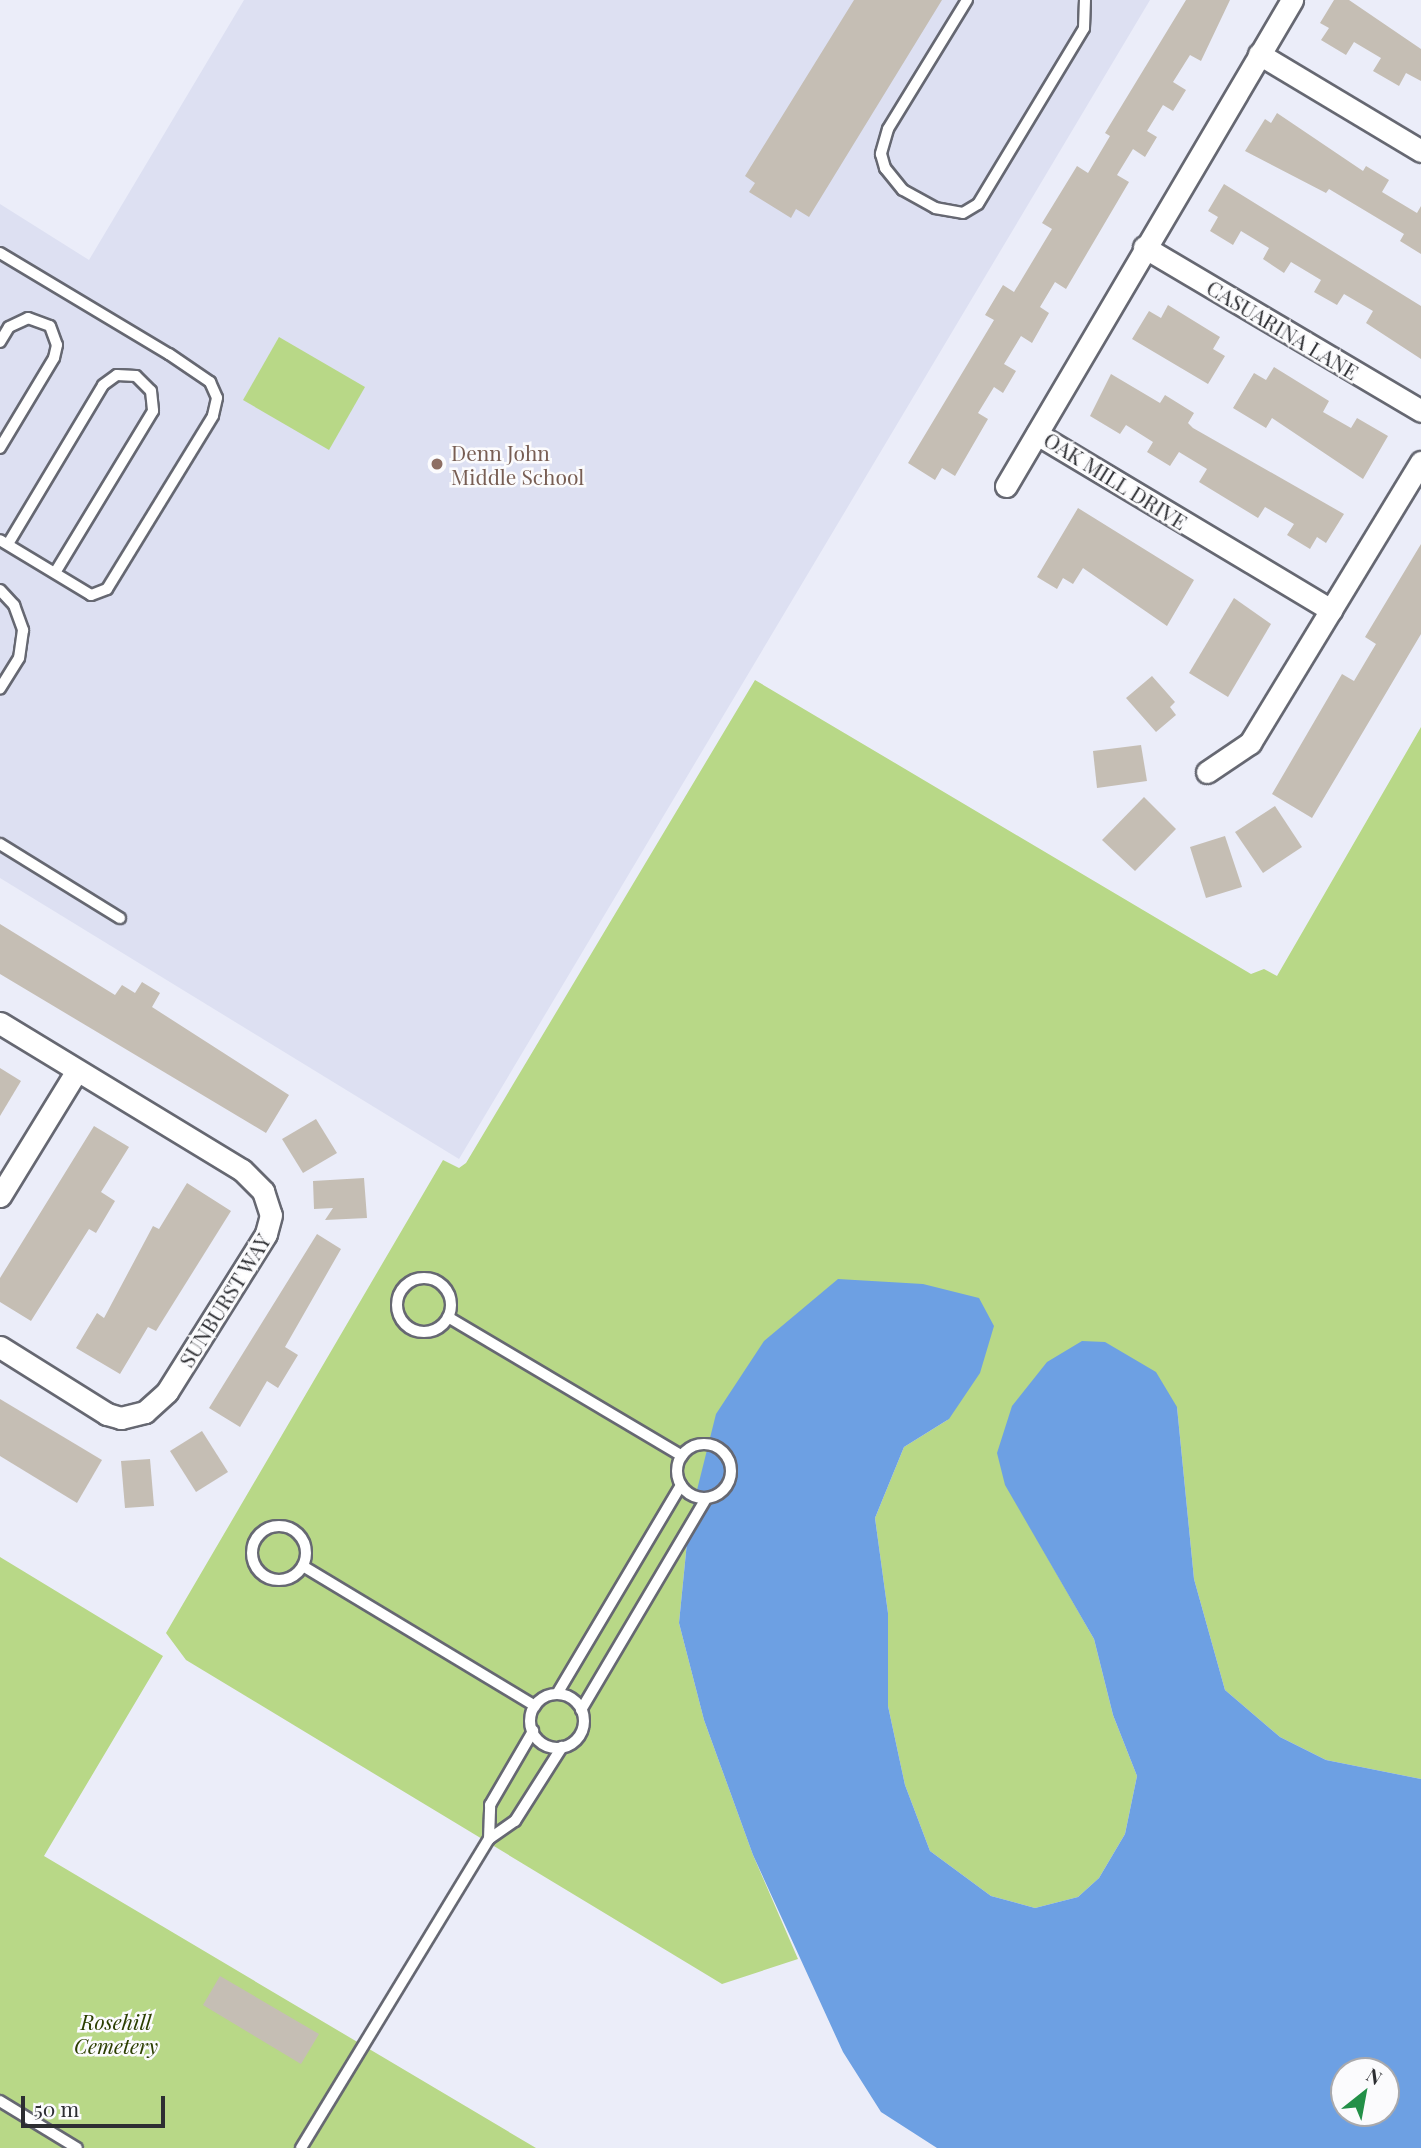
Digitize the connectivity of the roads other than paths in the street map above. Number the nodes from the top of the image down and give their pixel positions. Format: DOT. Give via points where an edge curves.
graph roads {
  1 [pos="967,0"];
  2 [pos="1085,0"];
  3 [pos="1292,0"];
  4 [pos="1259,54"];
  5 [pos="1421,151"];
  6 [pos="1144,247"];
  7 [pos="0,253"];
  8 [pos="0,342"];
  9 [pos="1421,411"];
  10 [pos="1037,434"];
  11 [pos="0,448"];
  12 [pos="1421,461"];
  13 [pos="1006,486"];
  14 [pos="4,542"];
  15 [pos="55,573"];
  16 [pos="0,590"];
  17 [pos="1331,610"];
  18 [pos="0,688"];
  19 [pos="1206,772"];
  20 [pos="0,844"];
  21 [pos="120,918"];
  22 [pos="0,1023"];
  23 [pos="76,1072"];
  24 [pos="0,1196"];
  25 [pos="448,1317"];
  26 [pos="0,1347"];
  27 [pos="682,1455"];
  28 [pos="681,1485"];
  29 [pos="706,1499"];
  30 [pos="303,1566"];
  31 [pos="557,1694"];
  32 [pos="535,1706"];
  33 [pos="581,1710"];
  34 [pos="533,1731"];
  35 [pos="562,1747"];
  36 [pos="489,1839"];
  37 [pos="0,2101"];
  38 [pos="77,2148"];
  39 [pos="302,2148"];
  1 -- 2 [label="lane" via="888,128 881,154 885,168 903,190 935,208 963,213 978,204 1084,28"];
  3 -- 4 [label="street, OAK MILL DRIVE"];
  4 -- 5 [label="street"];
  4 -- 6 [label="street, OAK MILL DRIVE"];
  6 -- 9 [label="street, CASUARINA LANE"];
  6 -- 10 [label="street, OAK MILL DRIVE"];
  7 -- 15 [label="lane" via="169,354 210,382 217,398 214,416 107,589 92,595"];
  8 -- 11 [label="lane" via="9,327 28,318 50,326 57,345 54,358"];
  10 -- 13 [label="street"];
  10 -- 17 [label="street, OAK MILL DRIVE"];
  12 -- 17 [label="street"];
  14 -- 15 [label="lane"];
  14 -- 15 [label="lane" via="103,385 117,374 136,376 150,390 153,411"];
  16 -- 18 [label="lane" via="14,605 23,630 19,658"];
  17 -- 19 [label="street" via="1250,743"];
  20 -- 21 [label="lane"];
  22 -- 23 [label="street, SUNBURST WAY"];
  23 -- 24 [label="street"];
  23 -- 26 [label="street, SUNBURST WAY" via="248,1175 263,1191 270,1224 167,1392 145,1412 121,1418 107,1415"];
  25 -- 25 [label="lane" via="450,1296 439,1281 412,1280 399,1294 402,1319 415,1330 432,1331"];
  25 -- 27 [label="lane"];
  27 -- 28 [label="lane" via="677,1472"];
  27 -- 29 [label="lane" via="704,1444 728,1457 729,1484"];
  28 -- 29 [label="lane"];
  28 -- 31 [label="lane"];
  29 -- 33 [label="lane"];
  30 -- 30 [label="lane" via="306,1548 291,1529 274,1526 255,1541 257,1567 271,1578 289,1578"];
  30 -- 32 [label="lane"];
  31 -- 32 [label="lane"];
  31 -- 33 [label="lane" via="574,1699"];
  32 -- 34 [label="lane"];
  33 -- 35 [label="lane" via="582,1731"];
  34 -- 35 [label="lane" via="545,1744"];
  34 -- 36 [label="lane" via="490,1805"];
  35 -- 36 [label="lane" via="515,1821"];
  36 -- 39 [label="lane"];
  37 -- 38 [label="lane"];
}
